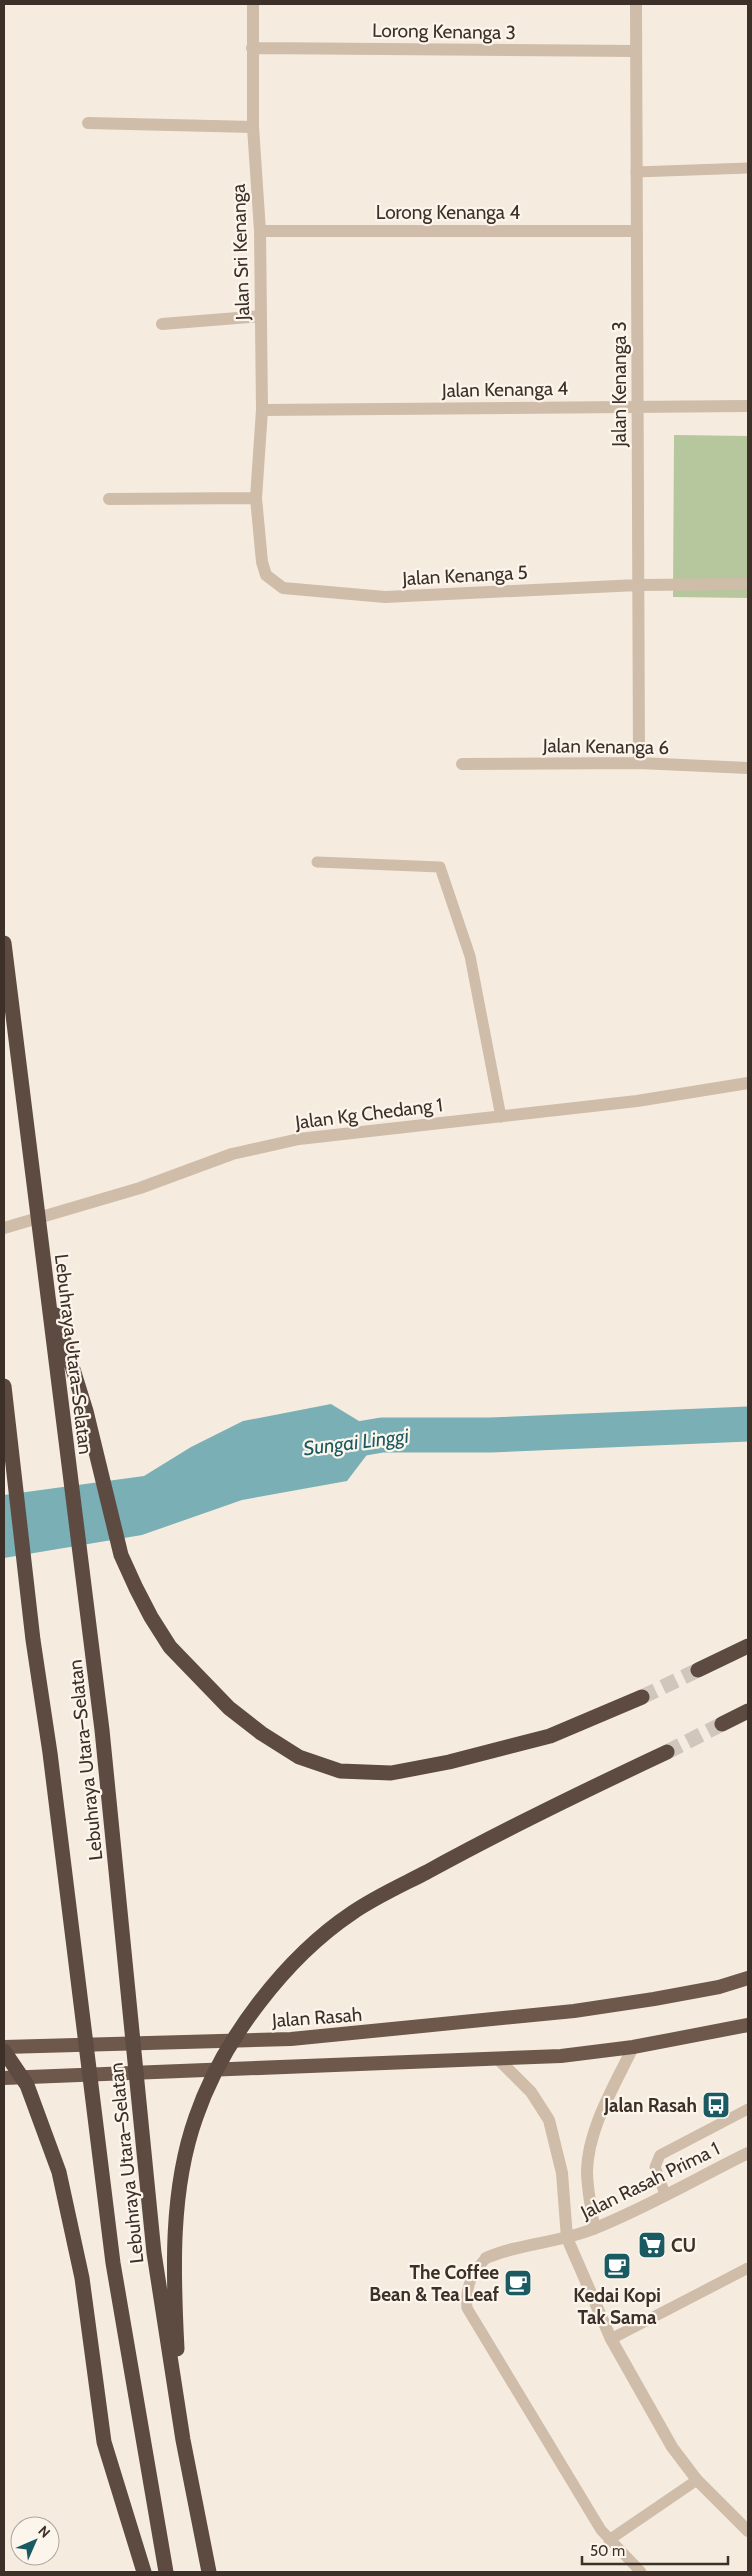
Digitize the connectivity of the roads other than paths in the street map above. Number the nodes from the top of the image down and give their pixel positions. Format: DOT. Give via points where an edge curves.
graph roads {
  1 [pos="253,4"];
  2 [pos="636,4"];
  3 [pos="252,48"];
  4 [pos="636,51"];
  5 [pos="88,124"];
  6 [pos="253,127"];
  7 [pos="748,168"];
  8 [pos="636,172"];
  9 [pos="260,231"];
  10 [pos="637,231"];
  11 [pos="261,316"];
  12 [pos="162,324"];
  13 [pos="748,406"];
  14 [pos="638,407"];
  15 [pos="262,410"];
  16 [pos="256,498"];
  17 [pos="108,499"];
  18 [pos="748,584"];
  19 [pos="638,585"];
  20 [pos="639,763"];
  21 [pos="462,764"];
  22 [pos="748,768"];
  23 [pos="317,862"];
  24 [pos="4,943"];
  25 [pos="748,1083"];
  26 [pos="501,1117"];
  27 [pos="4,1228"];
  28 [pos="44,1277"];
  29 [pos="4,1386"];
  30 [pos="748,1646"];
  31 [pos="698,1670"];
  32 [pos="642,1698"];
  33 [pos="748,1711"];
  34 [pos="722,1724"];
  35 [pos="667,1752"];
  36 [pos="748,1978"];
  37 [pos="748,2025"];
  38 [pos="4,2047"];
  39 [pos="633,2047"];
  40 [pos="4,2051"];
  41 [pos="499,2060"];
  42 [pos="4,2078"];
  43 [pos="748,2109"];
  44 [pos="748,2153"];
  45 [pos="665,2194"];
  46 [pos="594,2229"];
  47 [pos="567,2238"];
  48 [pos="486,2258"];
  49 [pos="748,2268"];
  50 [pos="611,2339"];
  51 [pos="182,2440"];
  52 [pos="697,2480"];
  53 [pos="748,2530"];
  54 [pos="609,2540"];
  55 [pos="144,2572"];
  56 [pos="166,2572"];
  57 [pos="209,2572"];
  58 [pos="641,2572"];
  1 -- 3 [label="street, Jalan Sri Kenanga"];
  2 -- 4 [label="street, Jalan Kenanga 3"];
  3 -- 4 [label="street, Lorong Kenanga 3"];
  3 -- 6 [label="street, Jalan Sri Kenanga"];
  4 -- 8 [label="street, Jalan Kenanga 3"];
  5 -- 6 [label="street"];
  6 -- 9 [label="street, Jalan Sri Kenanga"];
  7 -- 8 [label="lane"];
  8 -- 10 [label="street, Jalan Kenanga 3"];
  9 -- 10 [label="street, Lorong Kenanga 4"];
  9 -- 11 [label="street, Jalan Sri Kenanga"];
  10 -- 14 [label="street, Jalan Kenanga 3"];
  11 -- 12 [label="street"];
  11 -- 15 [label="street, Jalan Sri Kenanga"];
  13 -- 14 [label="street, Jalan Kenanga 4"];
  14 -- 15 [label="street, Jalan Kenanga 4"];
  14 -- 19 [label="street, Jalan Kenanga 3"];
  15 -- 16 [label="street, Jalan Sri Kenanga"];
  16 -- 17 [label="street"];
  16 -- 19 [label="street, Jalan Kenanga 5" via="262,562 266,575 283,588 384,597"];
  18 -- 19 [label="street, Jalan Kenanga 5"];
  19 -- 20 [label="street, Jalan Kenanga 3"];
  20 -- 21 [label="street, Jalan Kenanga 6"];
  20 -- 22 [label="street, Jalan Kenanga 6"];
  23 -- 26 [label="lane" via="440,867 470,956"];
  24 -- 28 [label="highway, Lebuhraya Utara–Selatan"];
  25 -- 26 [label="street, Jalan Kg Chedang 1" via="637,1101"];
  26 -- 27 [label="street, Jalan Kg Chedang 1" via="299,1139 232,1154 140,1188"];
  28 -- 32 [label="highway" via="86,1411 121,1555 150,1617 170,1647 195,1675 228,1708 260,1733 299,1757 340,1771 390,1773 449,1762 550,1736"];
  28 -- 51 [label="highway, Lebuhraya Utara–Selatan" via="82,1558 120,1900 154,2253"];
  29 -- 56 [label="highway, Lebuhraya Utara–Selatan" via="113,2263"];
  30 -- 31 [label="highway"];
  33 -- 34 [label="highway"];
  35 -- 51 [label="highway" via="476,1845 352,1913 295,1962 247,2016 204,2098 189,2138 177,2212 175,2306"];
  36 -- 38 [label="highway, Jalan Rasah" via="719,1987 574,2011 319,2036"];
  37 -- 39 [label="highway"];
  39 -- 41 [label="highway"];
  39 -- 46 [label="street" via="600,2117 592,2145 587,2170"];
  40 -- 55 [label="highway" via="26,2085 59,2172 82,2278 104,2442"];
  41 -- 42 [label="highway"];
  41 -- 47 [label="street" via="531,2092 550,2120 562,2173"];
  43 -- 45 [label="lane" via="660,2155 655,2166"];
  44 -- 45 [label="street, Jalan Rasah Prima 1"];
  45 -- 46 [label="street, Jalan Rasah Prima 1"];
  46 -- 47 [label="street, Jalan Rasah Prima 1"];
  47 -- 48 [label="street, Jalan Rasah Prima 1" via="502,2251"];
  47 -- 50 [label="street"];
  48 -- 54 [label="lane" via="475,2269 468,2285 467,2308"];
  49 -- 50 [label="lane"];
  50 -- 52 [label="street" via="672,2447"];
  51 -- 57 [label="highway, Lebuhraya Utara–Selatan"];
  52 -- 53 [label="street"];
  52 -- 54 [label="lane"];
  54 -- 58 [label="lane"];
}
